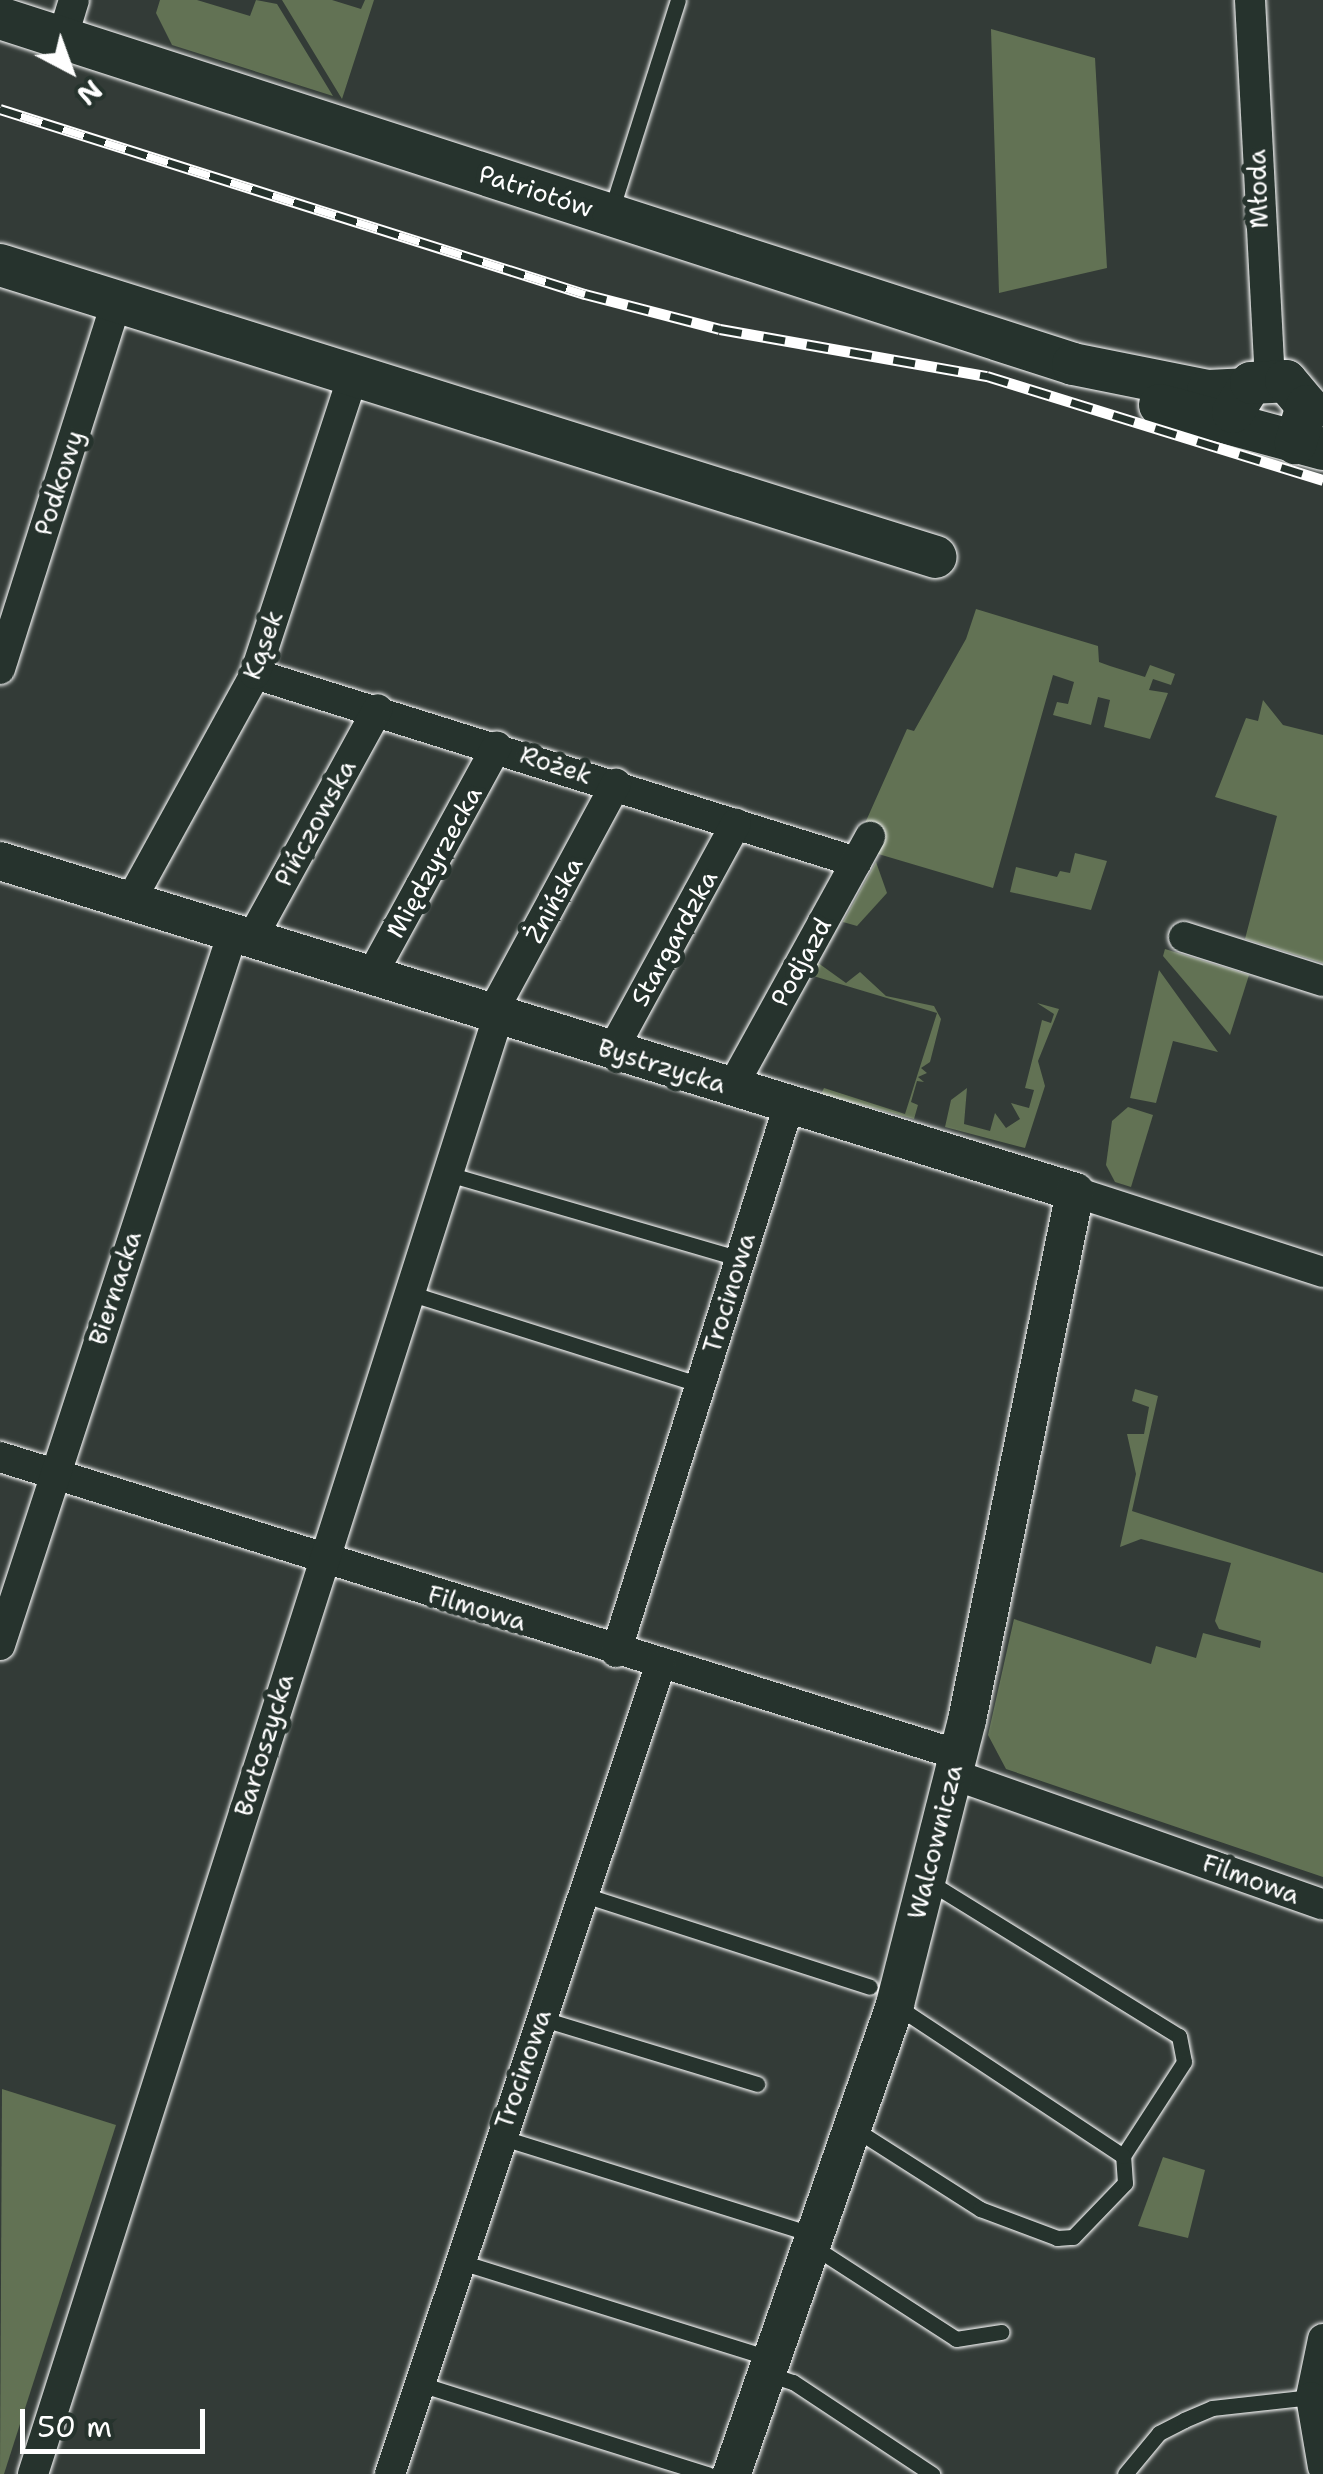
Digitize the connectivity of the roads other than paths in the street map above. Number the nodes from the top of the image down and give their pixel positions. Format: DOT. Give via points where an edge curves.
graph roads {
  1 [pos="678,0"];
  2 [pos="1250,0"];
  3 [pos="0,18"];
  4 [pos="68,19"];
  5 [pos="610,215"];
  6 [pos="0,265"];
  7 [pos="118,298"];
  8 [pos="354,373"];
  9 [pos="1275,400"];
  10 [pos="1310,446"];
  11 [pos="936,556"];
  12 [pos="0,669"];
  13 [pos="255,674"];
  14 [pos="378,709"];
  15 [pos="497,746"];
  16 [pos="616,784"];
  17 [pos="736,824"];
  18 [pos="862,850"];
  19 [pos="0,861"];
  20 [pos="131,900"];
  21 [pos="242,935"];
  22 [pos="1184,937"];
  23 [pos="370,978"];
  24 [pos="1323,981"];
  25 [pos="495,1016"];
  26 [pos="612,1051"];
  27 [pos="732,1087"];
  28 [pos="789,1106"];
  29 [pos="448,1174"];
  30 [pos="1075,1192"];
  31 [pos="740,1259"];
  32 [pos="1323,1272"];
  33 [pos="410,1293"];
  34 [pos="700,1386"];
  35 [pos="0,1457"];
  36 [pos="58,1475"];
  37 [pos="322,1560"];
  38 [pos="0,1645"];
  39 [pos="616,1652"];
  40 [pos="660,1666"];
  41 [pos="954,1764"];
  42 [pos="926,1880"];
  43 [pos="584,1895"];
  44 [pos="1323,1905"];
  45 [pos="882,1996"];
  46 [pos="540,2018"];
  47 [pos="756,2084"];
  48 [pos="853,2128"];
  49 [pos="500,2138"];
  50 [pos="1123,2156"];
  51 [pos="816,2242"];
  52 [pos="461,2262"];
  53 [pos="1001,2332"];
  54 [pos="1323,2339"];
  55 [pos="771,2367"];
  56 [pos="420,2384"];
  57 [pos="1311,2397"];
  58 [pos="1323,2467"];
  59 [pos="33,2474"];
  60 [pos="390,2474"];
  61 [pos="708,2474"];
  62 [pos="732,2474"];
  63 [pos="932,2474"];
  64 [pos="1125,2474"];
  1 -- 5 [label="lane"];
  2 -- 9 [label="street, Młoda"];
  3 -- 4 [label="main road, Patriotów"];
  4 -- 5 [label="main road, Patriotów"];
  5 -- 9 [label="main road, Patriotów" via="1073,364"];
  6 -- 7 [label="main road"];
  7 -- 8 [label="main road"];
  7 -- 12 [label="street, Podkowy"];
  8 -- 11 [label="main road"];
  8 -- 13 [label="street, Kąsek"];
  9 -- 10 [label="main road, Patriotów"];
  9 -- 10 [label="main road" via="1308,418"];
  13 -- 14 [label="street, Rożek"];
  13 -- 20 [label="street, Kąsek"];
  14 -- 15 [label="street, Rożek"];
  14 -- 21 [label="street, Pińczowska"];
  15 -- 16 [label="street, Rożek"];
  15 -- 23 [label="street, Międzyrzecka"];
  16 -- 17 [label="street, Rożek"];
  16 -- 25 [label="street, Żnińska"];
  17 -- 18 [label="street, Rożek"];
  17 -- 26 [label="street, Stargardzka"];
  18 -- 27 [label="street, Podjazd"];
  19 -- 20 [label="street, Bystrzycka"];
  20 -- 21 [label="street, Bystrzycka"];
  21 -- 23 [label="street, Bystrzycka"];
  21 -- 36 [label="street, Biernacka"];
  22 -- 24 [label="street"];
  23 -- 25 [label="street, Bystrzycka"];
  25 -- 26 [label="street, Bystrzycka"];
  25 -- 29 [label="street, Bartoszycka"];
  26 -- 27 [label="street, Bystrzycka"];
  27 -- 28 [label="street, Bystrzycka"];
  28 -- 30 [label="street, Bystrzycka"];
  28 -- 31 [label="street, Trocinowa"];
  29 -- 31 [label="lane"];
  29 -- 33 [label="street, Bartoszycka"];
  30 -- 32 [label="street, Bystrzycka"];
  30 -- 41 [label="street, Walcownicza"];
  31 -- 34 [label="street, Trocinowa"];
  33 -- 34 [label="lane"];
  33 -- 37 [label="street, Bartoszycka"];
  34 -- 39 [label="street, Trocinowa"];
  35 -- 36 [label="street, Filmowa"];
  36 -- 37 [label="street, Filmowa"];
  36 -- 38 [label="street, Biernacka"];
  37 -- 39 [label="street, Filmowa"];
  37 -- 59 [label="street, Bartoszycka"];
  39 -- 40 [label="street, Filmowa"];
  40 -- 41 [label="street, Filmowa"];
  40 -- 43 [label="street, Trocinowa"];
  41 -- 42 [label="street, Walcownicza"];
  41 -- 44 [label="street, Filmowa"];
  42 -- 45 [label="street, Walcownicza"];
  42 -- 50 [label="lane" via="1179,2036 1184,2062"];
  43 -- 45 [label="lane"];
  43 -- 46 [label="street, Trocinowa"];
  45 -- 48 [label="street, Walcownicza"];
  45 -- 50 [label="lane"];
  46 -- 47 [label="lane"];
  46 -- 49 [label="street, Trocinowa"];
  48 -- 50 [label="lane" via="980,2209 1057,2238 1073,2237 1114,2199 1129,2168"];
  48 -- 51 [label="street, Walcownicza"];
  49 -- 51 [label="lane"];
  49 -- 52 [label="street, Trocinowa"];
  51 -- 53 [label="lane" via="956,2339"];
  51 -- 55 [label="street, Walcownicza"];
  52 -- 55 [label="lane"];
  52 -- 56 [label="street, Trocinowa"];
  54 -- 57 [label="street"];
  55 -- 62 [label="street, Walcownicza"];
  55 -- 63 [label="lane"];
  56 -- 60 [label="street, Trocinowa"];
  56 -- 61 [label="lane"];
  57 -- 58 [label="street"];
  57 -- 64 [label="lane" via="1212,2408 1159,2434"];
}
